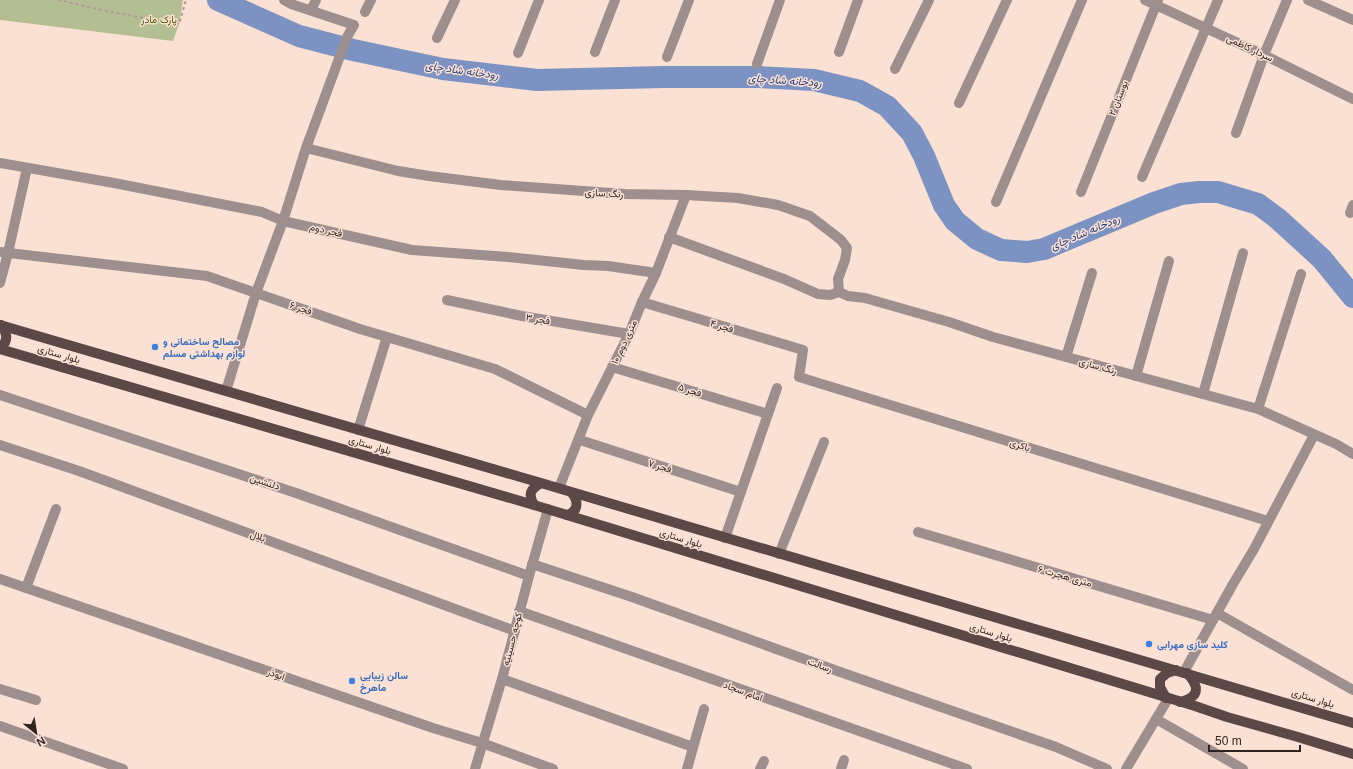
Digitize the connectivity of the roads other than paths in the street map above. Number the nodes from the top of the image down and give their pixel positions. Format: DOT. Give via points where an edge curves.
graph roads {
  1 [pos="316,0"];
  2 [pos="371,0"];
  3 [pos="455,0"];
  4 [pos="539,0"];
  5 [pos="615,0"];
  6 [pos="688,0"];
  7 [pos="780,0"];
  8 [pos="858,0"];
  9 [pos="929,0"];
  10 [pos="1007,0"];
  11 [pos="1082,0"];
  12 [pos="1145,0"];
  13 [pos="1218,0"];
  14 [pos="1287,0"];
  15 [pos="1308,0"];
  16 [pos="289,1"];
  17 [pos="1157,3"];
  18 [pos="310,10"];
  19 [pos="365,12"];
  20 [pos="1353,20"];
  21 [pos="1206,28"];
  22 [pos="437,38"];
  23 [pos="594,52"];
  24 [pos="839,52"];
  25 [pos="518,53"];
  26 [pos="1264,55"];
  27 [pos="667,56"];
  28 [pos="757,64"];
  29 [pos="895,69"];
  30 [pos="1353,99"];
  31 [pos="959,103"];
  32 [pos="1236,133"];
  33 [pos="306,148"];
  34 [pos="0,163"];
  35 [pos="27,168"];
  36 [pos="1142,177"];
  37 [pos="1080,192"];
  38 [pos="686,194"];
  39 [pos="996,202"];
  40 [pos="283,220"];
  41 [pos="670,237"];
  42 [pos="4,253"];
  43 [pos="1243,253"];
  44 [pos="1169,261"];
  45 [pos="656,273"];
  46 [pos="1092,273"];
  47 [pos="1301,274"];
  48 [pos="0,282"];
  49 [pos="839,292"];
  50 [pos="256,293"];
  51 [pos="447,300"];
  52 [pos="642,302"];
  53 [pos="0,325"];
  54 [pos="629,334"];
  55 [pos="387,337"];
  56 [pos="0,348"];
  57 [pos="803,350"];
  58 [pos="1066,357"];
  59 [pos="612,367"];
  60 [pos="1136,376"];
  61 [pos="777,388"];
  62 [pos="226,391"];
  63 [pos="1203,394"];
  64 [pos="0,395"];
  65 [pos="1258,409"];
  66 [pos="768,414"];
  67 [pos="588,415"];
  68 [pos="358,430"];
  69 [pos="1314,435"];
  70 [pos="580,440"];
  71 [pos="824,442"];
  72 [pos="0,445"];
  73 [pos="1353,454"];
  74 [pos="540,483"];
  75 [pos="559,488"];
  76 [pos="741,492"];
  77 [pos="572,493"];
  78 [pos="534,505"];
  79 [pos="56,509"];
  80 [pos="548,509"];
  81 [pos="566,515"];
  82 [pos="1268,521"];
  83 [pos="918,532"];
  84 [pos="725,538"];
  85 [pos="779,554"];
  86 [pos="532,564"];
  87 [pos="529,576"];
  88 [pos="0,579"];
  89 [pos="26,588"];
  90 [pos="519,611"];
  91 [pos="1215,617"];
  92 [pos="515,631"];
  93 [pos="1183,672"];
  94 [pos="502,679"];
  95 [pos="0,689"];
  96 [pos="1353,690"];
  97 [pos="1167,698"];
  98 [pos="36,700"];
  99 [pos="1180,702"];
  100 [pos="704,709"];
  101 [pos="1156,719"];
  102 [pos="1353,722"];
  103 [pos="0,726"];
  104 [pos="482,743"];
  105 [pos="693,747"];
  106 [pos="1353,754"];
  107 [pos="123,769"];
  108 [pos="475,769"];
  109 [pos="553,769"];
  110 [pos="687,769"];
  111 [pos="967,769"];
  112 [pos="1107,769"];
  113 [pos="1126,769"];
  114 [pos="1243,769"];
  1 -- 18 [label="street"];
  2 -- 19 [label="street"];
  3 -- 22 [label="street"];
  4 -- 25 [label="street"];
  5 -- 23 [label="street"];
  6 -- 27 [label="street"];
  7 -- 28 [label="street"];
  8 -- 24 [label="street"];
  9 -- 29 [label="street"];
  10 -- 31 [label="street"];
  11 -- 39 [label="street"];
  12 -- 17 [label="street, سردار کاظمی"];
  13 -- 21 [label="street"];
  14 -- 26 [label="street"];
  15 -- 20 [label="street"];
  16 -- 18 [label="street"];
  17 -- 21 [label="street, سردار کاظمی"];
  17 -- 37 [label="street, بوستان ۲"];
  18 -- 33 [label="street" via="354,25 347,37"];
  21 -- 26 [label="street, سردار کاظمی"];
  21 -- 36 [label="street"];
  26 -- 30 [label="street, سردار کاظمی"];
  26 -- 32 [label="street"];
  33 -- 38 [label="street, رنگ سازی" via="429,176 501,185 625,194"];
  33 -- 40 [label="street"];
  34 -- 35 [label="street, فجر دوم"];
  35 -- 40 [label="street, فجر دوم" via="262,212"];
  35 -- 42 [label="street"];
  38 -- 41 [label="street, ۱۰ متری دوم"];
  38 -- 49 [label="street, رنگ سازی" via="738,198 778,205 810,216 841,240 847,248 838,279"];
  40 -- 45 [label="street, فجر دوم" via="412,250 608,266"];
  40 -- 50 [label="street"];
  41 -- 45 [label="street, ۱۰ متری دوم"];
  41 -- 49 [label="street, رنگ سازی" via="818,294 830,295"];
  42 -- 48 [label="street"];
  42 -- 50 [label="street, فجر ۶" via="207,276"];
  43 -- 63 [label="street"];
  44 -- 60 [label="street"];
  45 -- 52 [label="street, ۱۰ متری دوم"];
  46 -- 58 [label="street"];
  47 -- 65 [label="street"];
  49 -- 58 [label="street, رنگ سازی"];
  50 -- 55 [label="street, فجر ۶"];
  50 -- 62 [label="street"];
  51 -- 54 [label="street, فجر ۳"];
  52 -- 54 [label="street, ۱۰ متری دوم"];
  52 -- 57 [label="street, فجر ۴"];
  53 -- 56 [label="main road" via="7,338"];
  53 -- 62 [label="main road, بلوار ستاری"];
  54 -- 59 [label="street, ۱۰ متری دوم"];
  55 -- 67 [label="street, فجر ۶" via="495,369"];
  55 -- 68 [label="street"];
  56 -- 78 [label="main road, بلوار ستاری"];
  57 -- 82 [label="street, باکری" via="799,377"];
  58 -- 60 [label="street, رنگ سازی"];
  59 -- 66 [label="street, فجر ۵"];
  59 -- 67 [label="street, ۱۰ متری دوم"];
  60 -- 63 [label="street, رنگ سازی"];
  61 -- 66 [label="street"];
  62 -- 68 [label="main road, بلوار ستاری"];
  63 -- 65 [label="street, رنگ سازی"];
  64 -- 87 [label="street, دلنشین" via="296,492"];
  65 -- 69 [label="street, رنگ سازی"];
  66 -- 76 [label="street"];
  67 -- 70 [label="street, ۱۰ متری دوم"];
  68 -- 74 [label="main road, بلوار ستاری"];
  69 -- 73 [label="street, رنگ سازی"];
  69 -- 82 [label="street"];
  70 -- 75 [label="street, ۱۰ متری دوم"];
  70 -- 76 [label="street, فجر ۷"];
  71 -- 85 [label="street"];
  72 -- 92 [label="street, بلال" via="79,471"];
  74 -- 75 [label="main road, بلوار ستاری"];
  74 -- 78 [label="main road" via="530,494"];
  75 -- 77 [label="main road, بلوار ستاری"];
  76 -- 84 [label="street"];
  77 -- 81 [label="main road" via="577,506 571,514"];
  77 -- 84 [label="main road, بلوار ستاری"];
  78 -- 80 [label="main road, بلوار ستاری"];
  79 -- 89 [label="street"];
  80 -- 81 [label="main road, بلوار ستاری"];
  80 -- 86 [label="street, کوچه حسینیه"];
  81 -- 97 [label="main road, بلوار ستاری"];
  82 -- 91 [label="street"];
  83 -- 91 [label="street, ۶ متری هجرت"];
  84 -- 85 [label="main road, بلوار ستاری"];
  85 -- 93 [label="main road, بلوار ستاری"];
  86 -- 87 [label="street, کوچه حسینیه"];
  86 -- 112 [label="street, رسالت" via="1056,747"];
  87 -- 90 [label="street, کوچه حسینیه"];
  88 -- 89 [label="street, ابوذر"];
  89 -- 104 [label="street, ابوذر"];
  90 -- 92 [label="street, کوچه حسینیه"];
  90 -- 111 [label="street, امام سجاد"];
  91 -- 93 [label="street"];
  91 -- 96 [label="street, ۶ متری هجرت"];
  92 -- 94 [label="street, کوچه حسینیه"];
  93 -- 97 [label="main road" via="1167,673 1160,679 1160,687"];
  93 -- 99 [label="main road" via="1197,688 1196,693 1189,699"];
  93 -- 102 [label="main road, بلوار ستاری"];
  94 -- 104 [label="street, کوچه حسینیه"];
  94 -- 105 [label="street"];
  95 -- 98 [label="street"];
  97 -- 99 [label="main road, بلوار ستاری"];
  97 -- 101 [label="street"];
  99 -- 106 [label="main road, بلوار ستاری"];
  100 -- 105 [label="street"];
  101 -- 113 [label="street"];
  101 -- 114 [label="street"];
  103 -- 107 [label="street"];
  104 -- 108 [label="street, کوچه حسینیه"];
  104 -- 109 [label="street, ابوذر"];
  105 -- 110 [label="street"];
}
